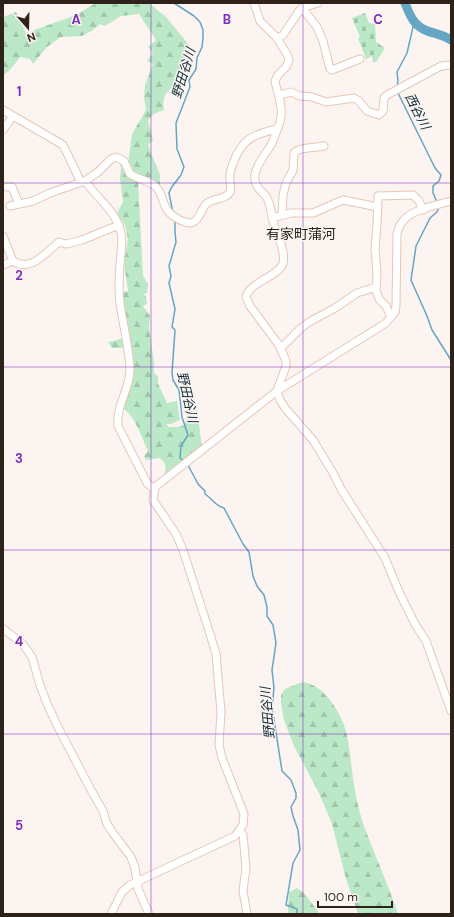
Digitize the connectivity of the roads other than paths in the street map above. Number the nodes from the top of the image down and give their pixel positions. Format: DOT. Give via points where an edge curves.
graph roads {
  1 [pos="254,3"];
  2 [pos="318,3"];
  3 [pos="302,8"];
  4 [pos="277,38"];
  5 [pos="360,59"];
  6 [pos="451,65"];
  7 [pos="280,95"];
  8 [pos="3,110"];
  9 [pos="13,116"];
  10 [pos="276,129"];
  11 [pos="3,130"];
  12 [pos="324,146"];
  13 [pos="83,181"];
  14 [pos="7,186"];
  15 [pos="451,201"];
  16 [pos="19,204"];
  17 [pos="10,206"];
  18 [pos="378,207"];
  19 [pos="423,210"];
  20 [pos="282,215"];
  21 [pos="272,218"];
  22 [pos="119,225"];
  23 [pos="3,236"];
  24 [pos="13,261"];
  25 [pos="3,265"];
  26 [pos="376,286"];
  27 [pos="391,317"];
  28 [pos="281,348"];
  29 [pos="277,391"];
  30 [pos="154,489"];
  31 [pos="3,629"];
  32 [pos="451,711"];
  33 [pos="240,831"];
  34 [pos="136,881"];
  35 [pos="111,914"];
  36 [pos="149,914"];
  37 [pos="247,914"];
  1 -- 4 [label="street" via="260,21"];
  2 -- 3 [label="street"];
  3 -- 4 [label="street" via="283,35"];
  3 -- 5 [label="street" via="317,27 330,70"];
  4 -- 7 [label="street" via="287,52 289,60 276,78"];
  6 -- 7 [label="street" via="441,66 387,95 384,98 383,112 379,114 367,111 354,98 326,102 291,92"];
  7 -- 10 [label="street" via="281,117"];
  8 -- 9 [label="street"];
  9 -- 11 [label="street"];
  9 -- 13 [label="street" via="63,145"];
  10 -- 13 [label="street" via="252,136 241,146 230,170 228,195 207,203 195,220 185,222 175,216 166,208 158,190 149,182 130,174 124,161 118,158 111,159 98,172"];
  10 -- 21 [label="street" via="272,143 255,174 256,185 268,199"];
  12 -- 20 [label="street" via="301,148 294,153 293,170 283,195"];
  13 -- 16 [label="street"];
  13 -- 22 [label="street" via="114,215"];
  14 -- 16 [label="street" via="14,190"];
  15 -- 19 [label="street"];
  16 -- 17 [label="street"];
  18 -- 19 [label="street" via="378,196 408,194 416,197"];
  18 -- 20 [label="street" via="343,200 313,213"];
  18 -- 26 [label="street"];
  19 -- 27 [label="street" via="403,221 397,234 396,306"];
  20 -- 21 [label="street"];
  21 -- 28 [label="street" via="283,262 279,269 249,290 246,297"];
  22 -- 24 [label="street" via="82,240 66,244 58,242 38,260 29,264 20,265"];
  22 -- 30 [label="street" via="122,239 120,302 130,370 119,407 118,426 147,482"];
  23 -- 24 [label="street"];
  24 -- 25 [label="street"];
  26 -- 27 [label="street" via="377,295"];
  26 -- 28 [label="street" via="357,293 309,322"];
  27 -- 29 [label="street" via="378,330"];
  28 -- 29 [label="street" via="286,366"];
  29 -- 30 [label="street" via="156,484"];
  29 -- 32 [label="street" via="285,408 313,440 385,558 406,606 426,641"];
  30 -- 33 [label="street" via="155,502 176,534 183,550 216,654 221,712 220,745 225,769 244,814 245,820"];
  31 -- 34 [label="street" via="22,643 32,657 48,706 103,811 107,824 131,857"];
  33 -- 34 [label="street" via="228,840"];
  33 -- 37 [label="street" via="243,835 246,868 243,891"];
  34 -- 35 [label="street" via="122,892"];
  34 -- 36 [label="street"];
}
